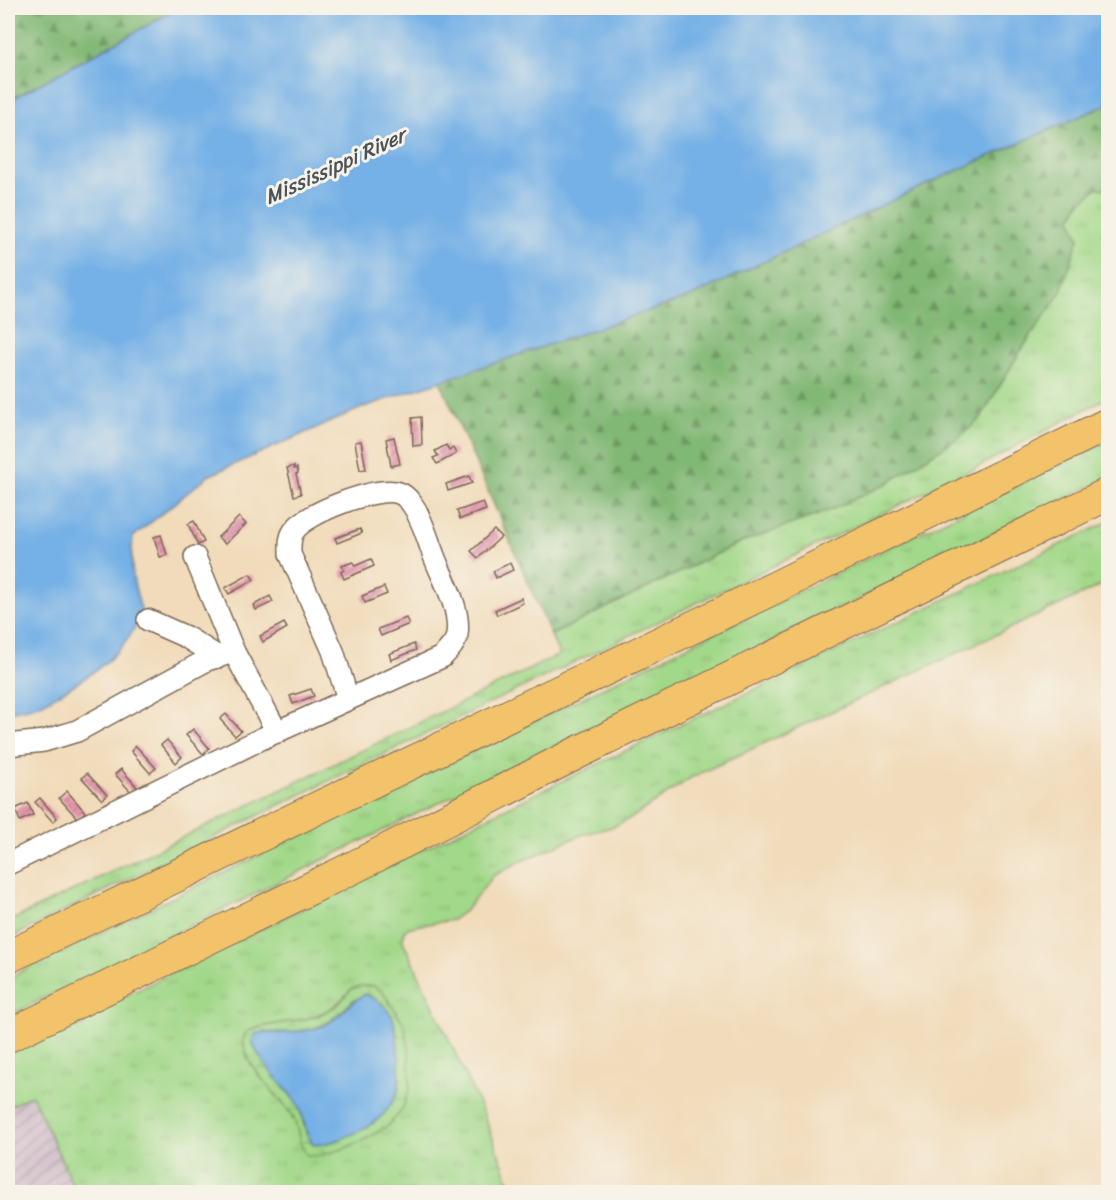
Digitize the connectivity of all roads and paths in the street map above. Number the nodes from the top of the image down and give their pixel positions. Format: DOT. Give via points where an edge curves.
graph roads {
  1 [pos="1108,416"];
  2 [pos="1108,424"];
  3 [pos="1021,466"];
  4 [pos="1108,494"];
  5 [pos="1108,501"];
  6 [pos="1047,524"];
  7 [pos="195,557"];
  8 [pos="148,620"];
  9 [pos="226,654"];
  10 [pos="348,699"];
  11 [pos="278,732"];
  12 [pos="8,746"];
  13 [pos="8,864"];
  14 [pos="8,957"];
  15 [pos="8,1036"];
  1 -- 3 [label="highway"];
  2 -- 3 [label="highway"];
  3 -- 14 [label="highway"];
  4 -- 6 [label="highway"];
  5 -- 6 [label="highway"];
  6 -- 15 [label="highway"];
  7 -- 9 [label="lane"];
  8 -- 9 [label="lane"];
  9 -- 11 [label="lane"];
  9 -- 12 [label="lane" via="207,660 77,731"];
  10 -- 10 [label="lane" via="442,657 457,637 454,607 419,516 398,492 368,496 315,513 302,521 290,541 290,554 333,651"];
  10 -- 11 [label="lane"];
  11 -- 13 [label="lane"];
}
